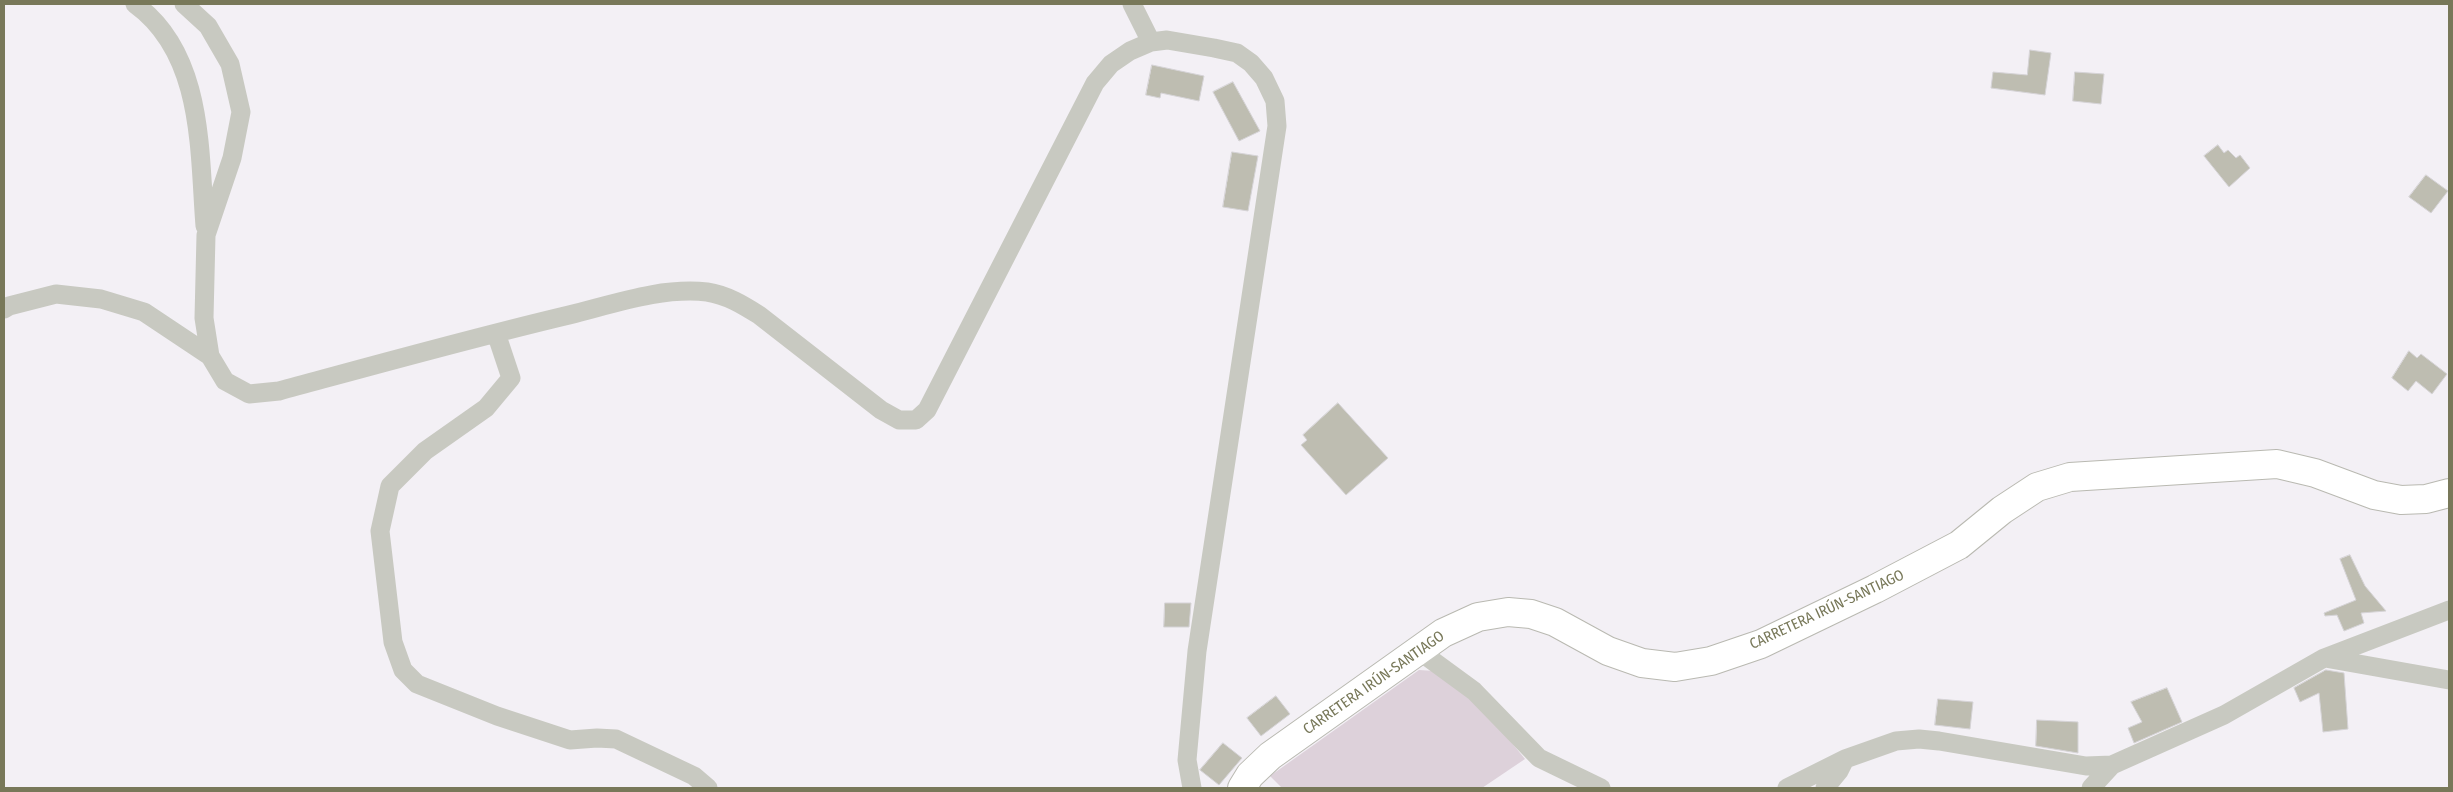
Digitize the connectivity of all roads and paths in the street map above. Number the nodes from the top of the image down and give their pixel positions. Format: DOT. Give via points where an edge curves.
graph roads {
  1 [pos="135,4"];
  2 [pos="184,4"];
  3 [pos="1132,4"];
  4 [pos="1151,42"];
  5 [pos="206,235"];
  6 [pos="4,309"];
  7 [pos="496,332"];
  8 [pos="210,356"];
  9 [pos="2449,493"];
  10 [pos="2449,610"];
  11 [pos="1418,650"];
  12 [pos="2324,658"];
  13 [pos="2449,680"];
  14 [pos="1844,759"];
  15 [pos="2112,765"];
  16 [pos="708,788"];
  17 [pos="1192,788"];
  18 [pos="1242,788"];
  19 [pos="1601,788"];
  20 [pos="1786,788"];
  21 [pos="1825,788"];
  22 [pos="2091,788"];
  1 -- 5 [label="street" via="162,30 188,77 198,125"];
  2 -- 5 [label="street" via="208,26 230,64 241,112 232,158"];
  3 -- 4 [label="street"];
  4 -- 7 [label="street" via="1111,64 1095,83 927,410 916,420 899,420 881,410 759,315 738,301 709,292 680,291 646,296"];
  4 -- 17 [label="street" via="1167,40 1237,53 1264,78 1276,101 1277,126 1197,651 1187,760"];
  5 -- 8 [label="street" via="204,318"];
  6 -- 8 [label="street" via="56,294 101,298 144,312"];
  7 -- 8 [label="street" via="278,391 249,394 225,381"];
  7 -- 16 [label="street" via="511,378 486,408 425,451 390,486 380,531 393,642 403,670 417,684 570,740 616,739 694,776"];
  9 -- 11 [label="highway, CARRETERA IRÚN-SANTIAGO" via="2426,499 2401,500 2374,495 2315,473 2277,464 2070,477 2037,487 2002,510 1960,545 1926,563 1761,644 1711,661 1675,667 1642,662 1608,651 1555,622 1531,614 1508,612 1478,617 1443,633"];
  10 -- 12 [label="street"];
  11 -- 18 [label="highway, CARRETERA IRÚN-SANTIAGO" via="1270,756"];
  11 -- 19 [label="street" via="1474,691 1539,758"];
  12 -- 13 [label="street"];
  12 -- 15 [label="street" via="2224,715"];
  14 -- 15 [label="street" via="1896,740 1939,740 2086,766"];
  14 -- 20 [label="street"];
  14 -- 21 [label="street"];
  15 -- 22 [label="street"];
}
